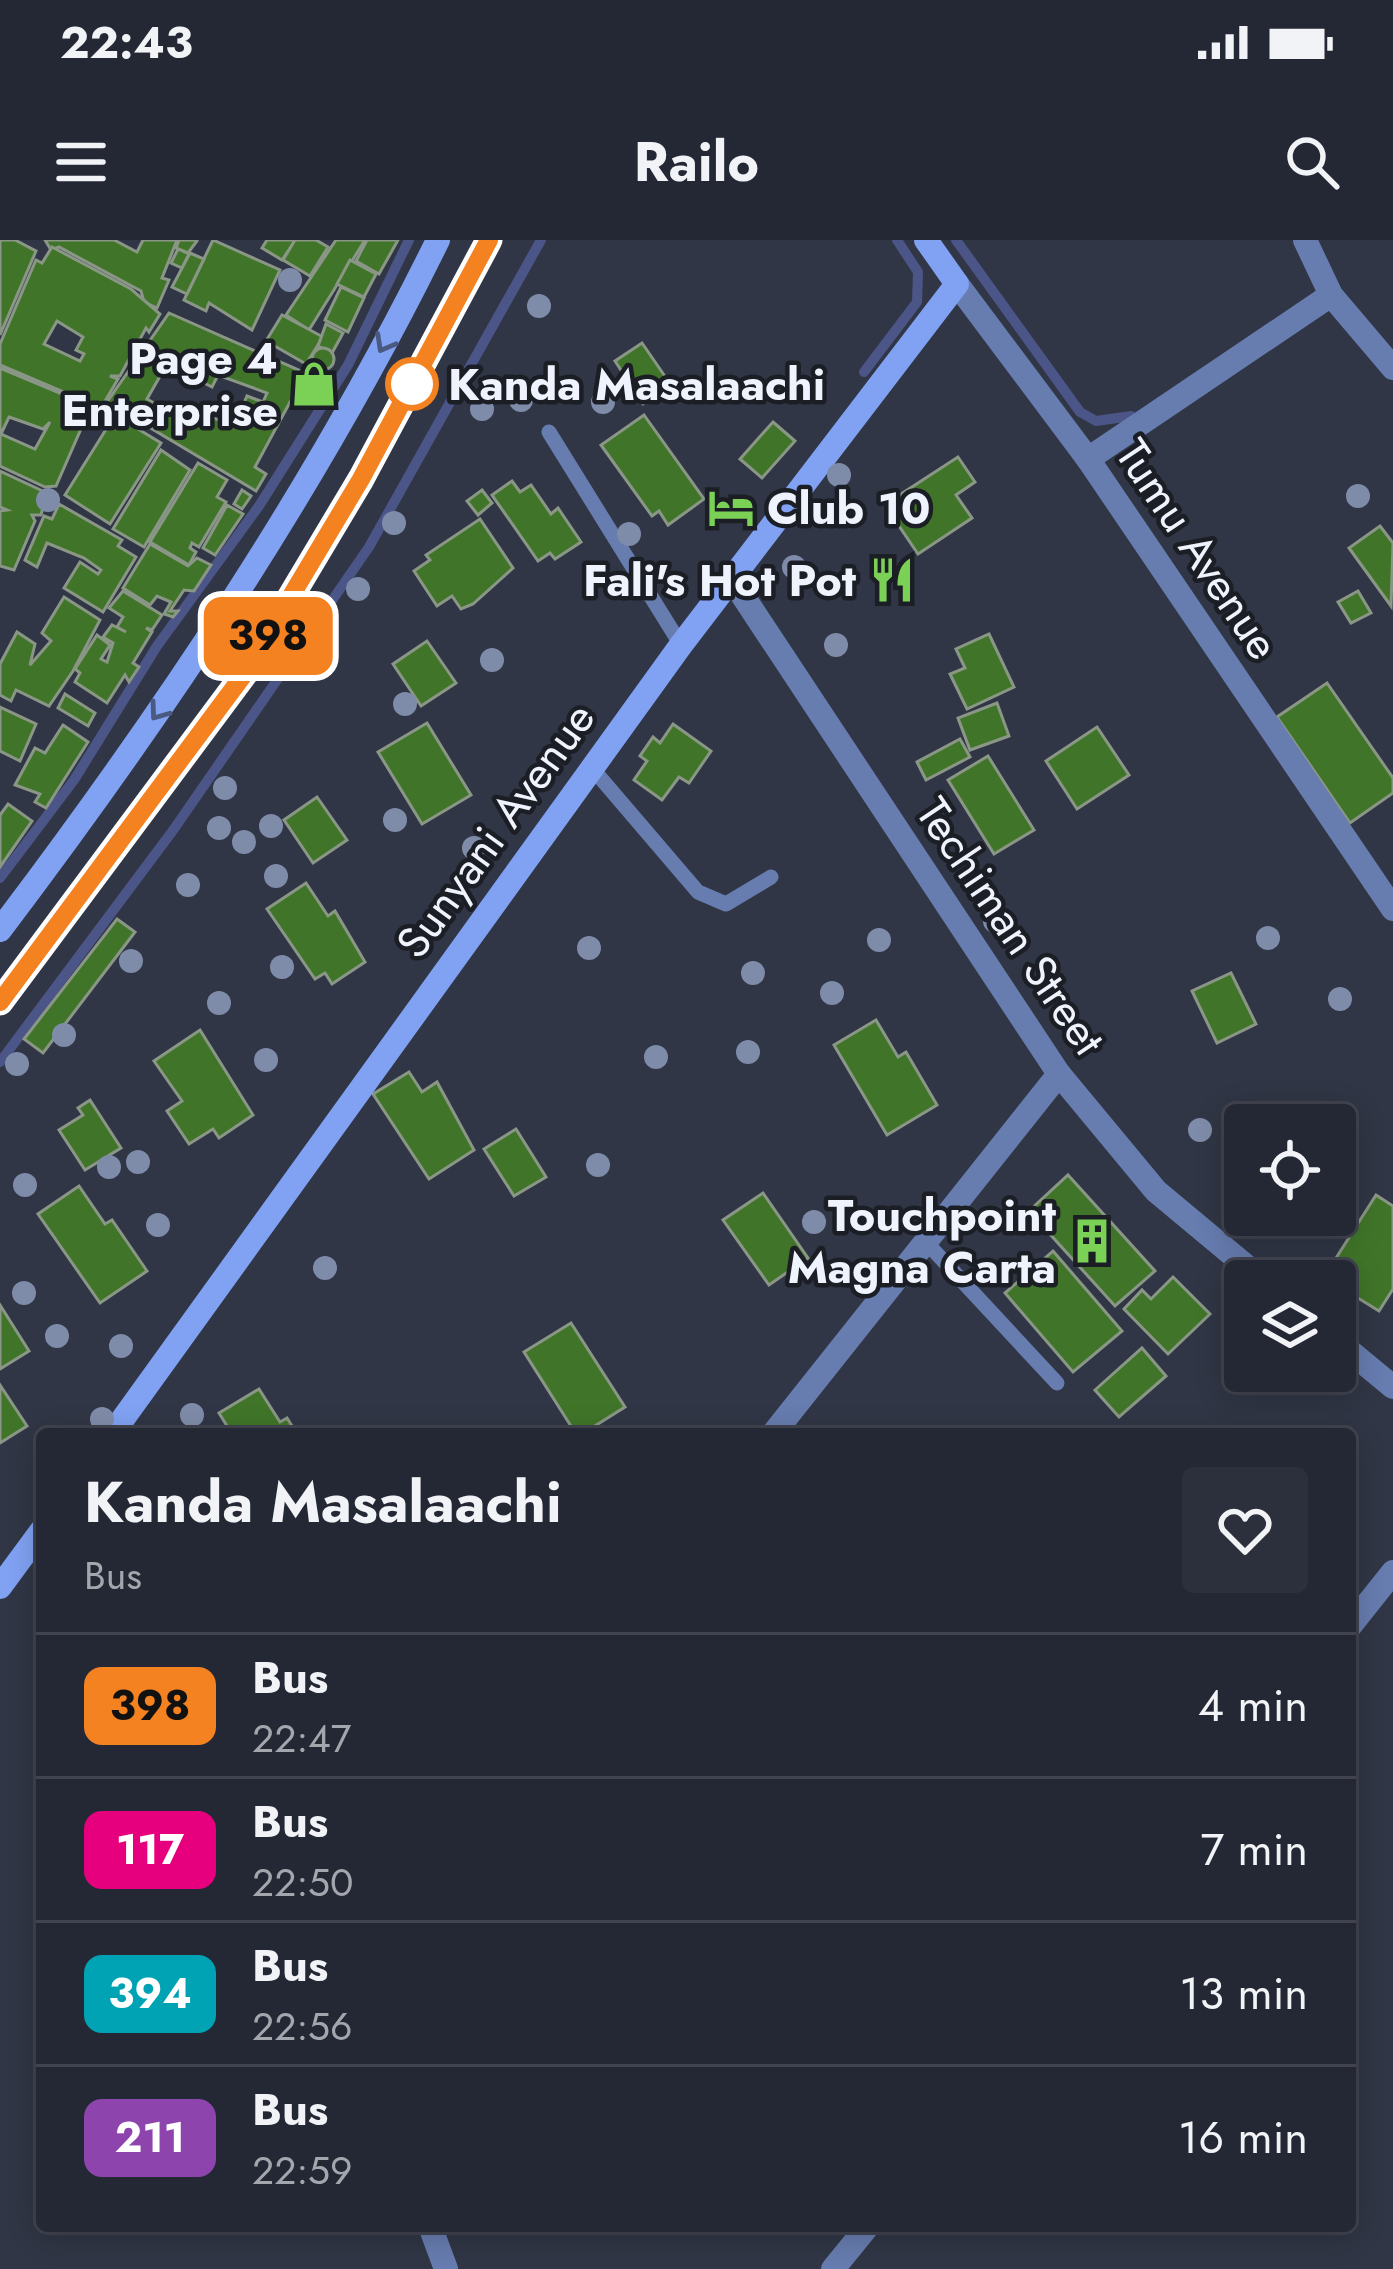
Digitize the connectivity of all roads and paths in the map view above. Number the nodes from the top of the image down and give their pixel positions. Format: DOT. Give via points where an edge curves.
graph roads {
  1 [pos="438,240"];
  2 [pos="489,240"];
  3 [pos="926,240"];
  4 [pos="1305,240"];
  5 [pos="957,284"];
  6 [pos="1331,295"];
  7 [pos="1393,368"];
  8 [pos="550,432"];
  9 [pos="1088,459"];
  10 [pos="733,581"];
  11 [pos="681,645"];
  12 [pos="592,768"];
  13 [pos="771,877"];
  14 [pos="1393,909"];
  15 [pos="0,930"];
  16 [pos="0,1002"];
  17 [pos="1059,1074"];
  18 [pos="925,1241"];
  19 [pos="1239,1260"];
  20 [pos="1356,1356"];
  21 [pos="1057,1383"];
  22 [pos="1393,1387"];
  23 [pos="116,1428"];
  24 [pos="778,1428"];
  25 [pos="36,1538"];
  26 [pos="1393,1572"];
  27 [pos="0,1587"];
  28 [pos="1356,1618"];
  29 [pos="432,2232"];
  30 [pos="863,2232"];
  31 [pos="446,2269"];
  32 [pos="833,2269"];
  1 -- 15 [label="main road, one-way" via="315,470 219,627"];
  2 -- 16 [label="main road" via="245,673"];
  3 -- 5 [label="main road, Tumu Avenue"];
  4 -- 6 [label="street"];
  5 -- 9 [label="street, Tumu Avenue"];
  5 -- 10 [label="main road, Sunyani Avenue"];
  6 -- 7 [label="street"];
  6 -- 9 [label="street"];
  8 -- 11 [label="lane"];
  9 -- 14 [label="street, Tumu Avenue"];
  10 -- 11 [label="main road, Sunyani Avenue"];
  10 -- 17 [label="street, Techiman Street"];
  11 -- 12 [label="main road, Sunyani Avenue"];
  12 -- 13 [label="lane" via="713,902 726,904"];
  12 -- 23 [label="main road, Sunyani Avenue"];
  17 -- 18 [label="street"];
  17 -- 19 [label="street, Techiman Street" via="1156,1191"];
  18 -- 21 [label="lane"];
  18 -- 24 [label="street"];
  20 -- 22 [label="street"];
  25 -- 27 [label="main road"];
  26 -- 28 [label="street"];
  29 -- 31 [label="street"];
  30 -- 32 [label="street"];
}
